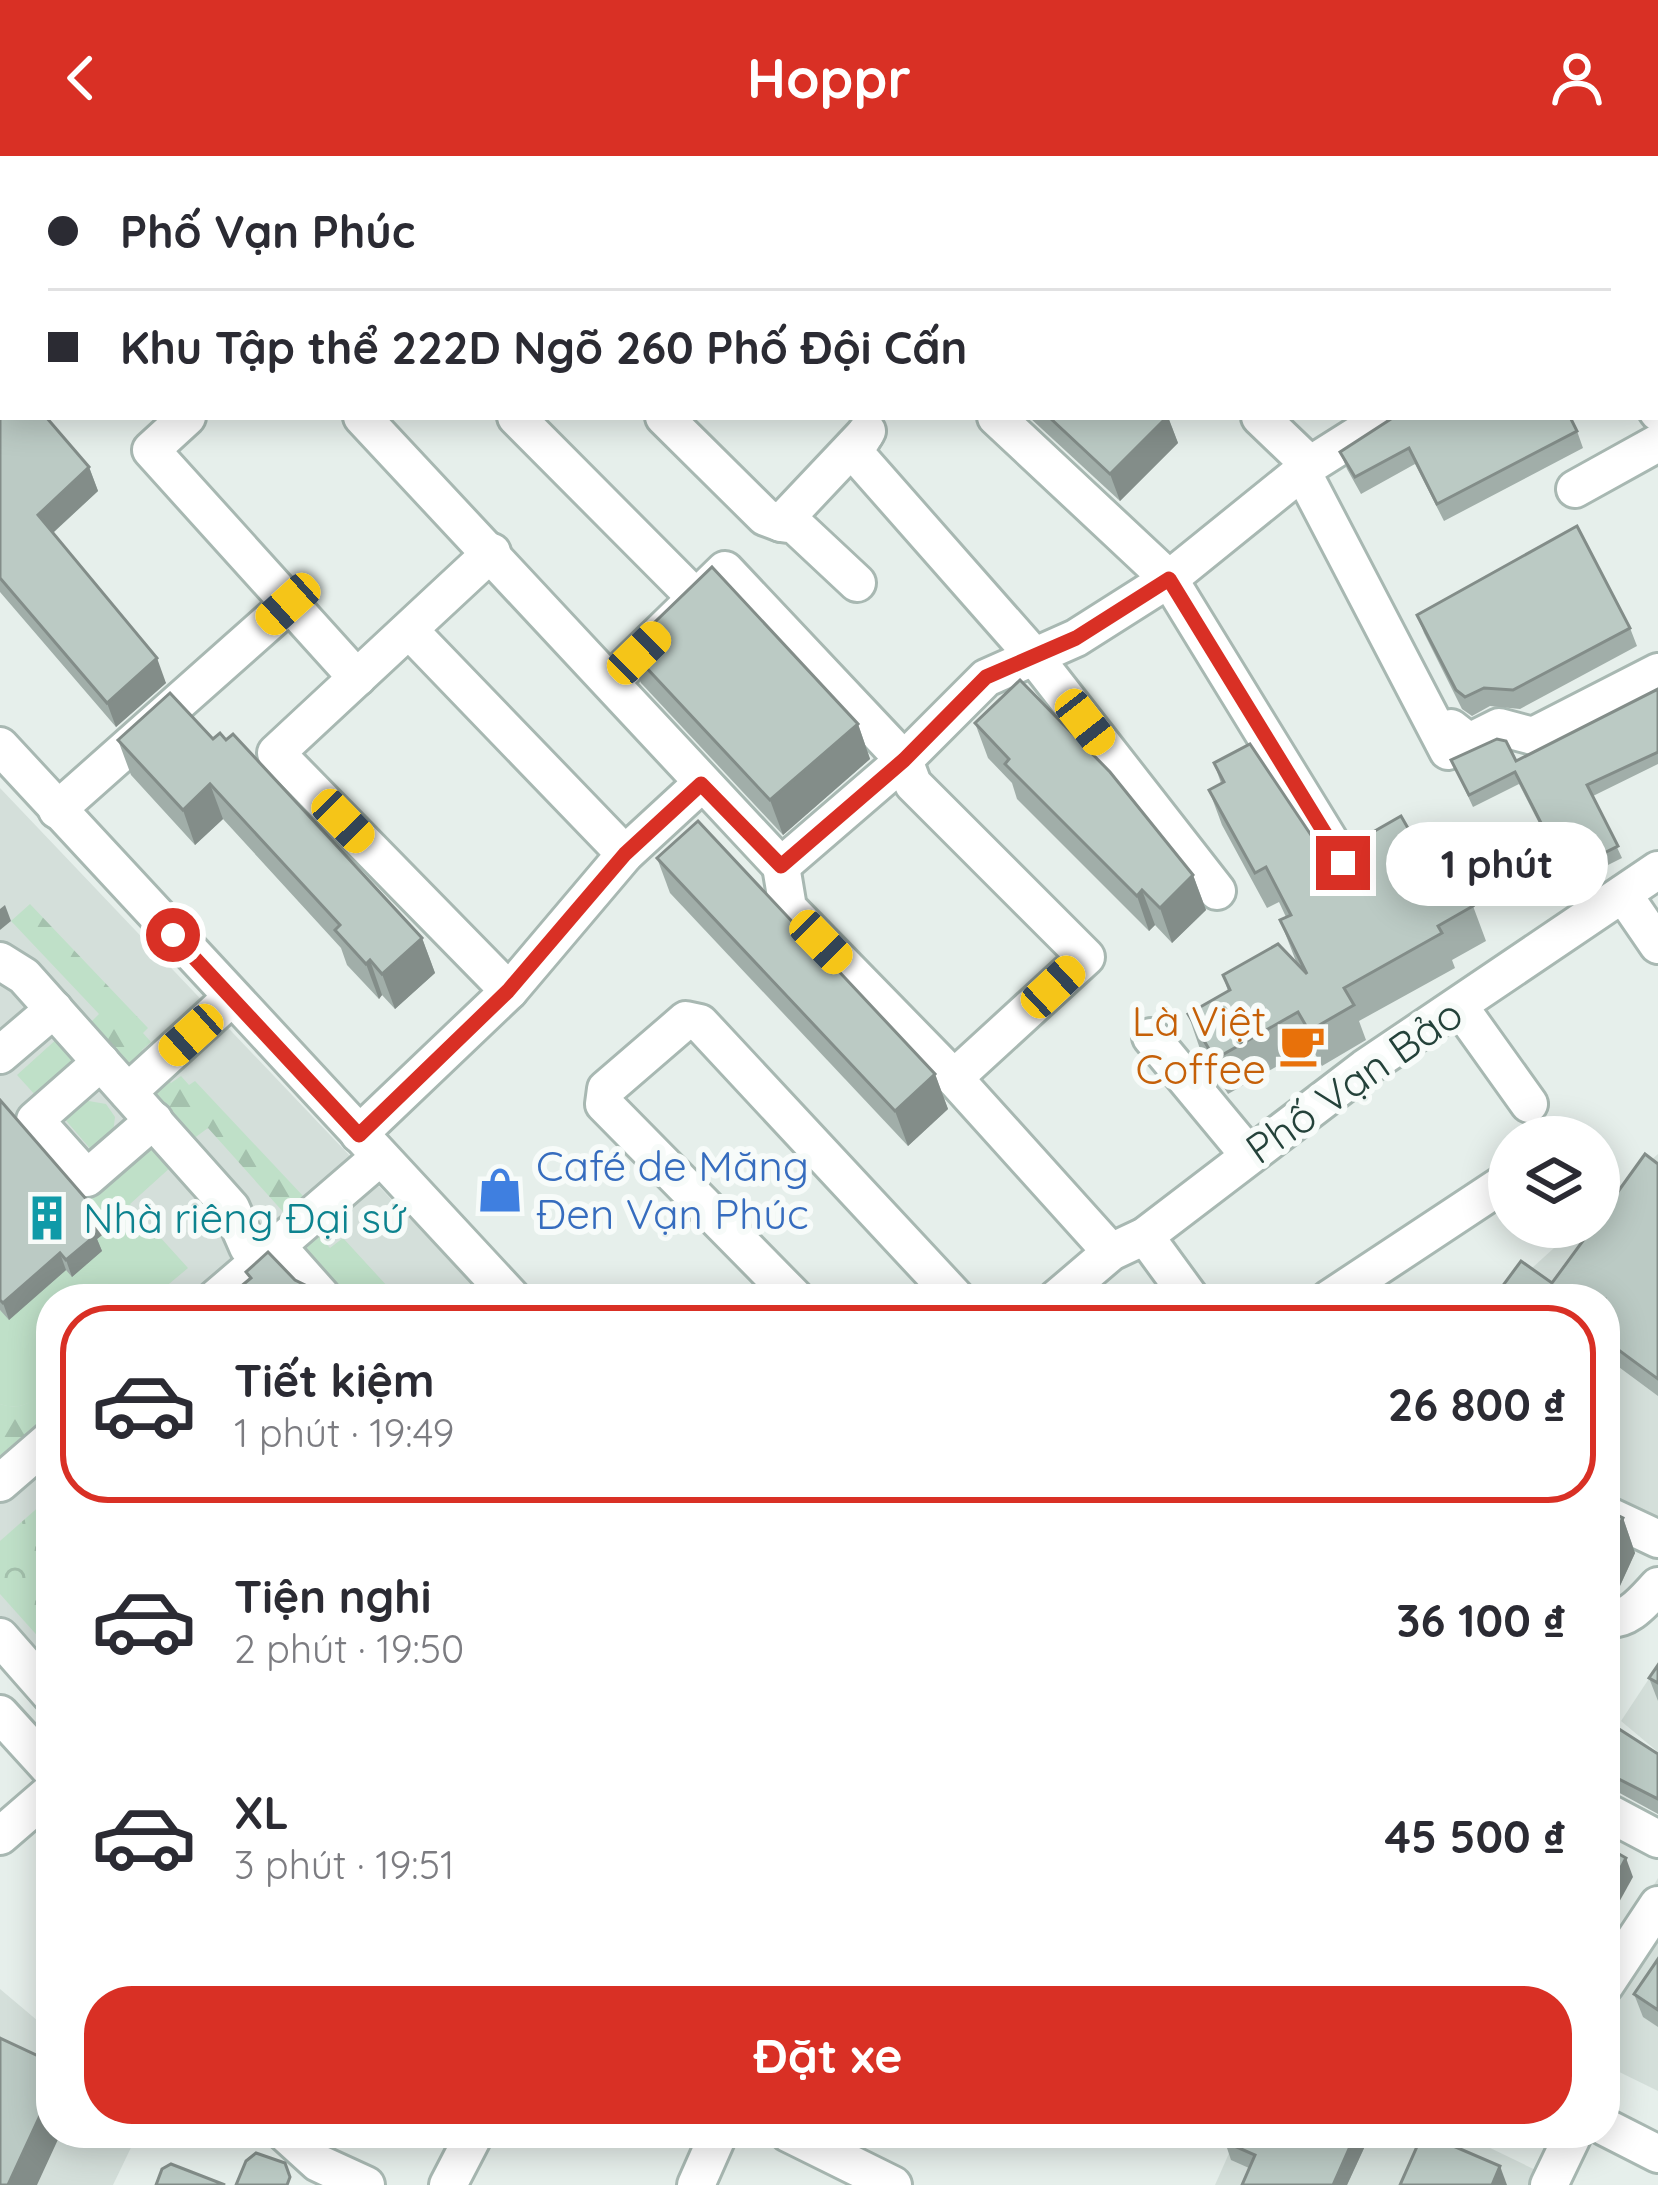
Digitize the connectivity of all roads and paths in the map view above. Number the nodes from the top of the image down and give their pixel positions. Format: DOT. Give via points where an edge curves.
graph roads {
  1 [pos="184,420"];
  2 [pos="519,420"];
  3 [pos="667,420"];
  4 [pos="1000,420"];
  5 [pos="1263,420"];
  6 [pos="1381,420"];
  7 [pos="385,424"];
  8 [pos="860,424"];
  9 [pos="1658,443"];
  10 [pos="1306,468"];
  11 [pos="1575,489"];
  12 [pos="781,523"];
  13 [pos="492,552"];
  14 [pos="1169,579"];
  15 [pos="857,583"];
  16 [pos="696,598"];
  17 [pos="288,604"];
  18 [pos="410,631"];
  19 [pos="1032,654"];
  20 [pos="1658,672"];
  21 [pos="356,679"];
  22 [pos="611,680"];
  23 [pos="0,746"];
  24 [pos="904,760"];
  25 [pos="701,784"];
  26 [pos="57,810"];
  27 [pos="625,854"];
  28 [pos="1343,863"];
  29 [pos="781,866"];
  30 [pos="1658,870"];
  31 [pos="1217,891"];
  32 [pos="1623,894"];
  33 [pos="1658,945"];
  34 [pos="0,961"];
  35 [pos="508,991"];
  36 [pos="231,998"];
  37 [pos="1459,1006"];
  38 [pos="54,1009"];
  39 [pos="1151,1036"];
  40 [pos="0,1055"];
  41 [pos="101,1062"];
  42 [pos="955,1078"];
  43 [pos="128,1091"];
  44 [pos="1529,1104"];
  45 [pos="154,1120"];
  46 [pos="370,1146"];
  47 [pos="1248,1154"];
  48 [pos="1488,1194"];
  49 [pos="1145,1235"];
  50 [pos="1111,1252"];
  51 [pos="269,1253"];
  52 [pos="232,1284"];
  53 [pos="306,1284"];
  54 [pos="499,1284"];
  55 [pos="781,1284"];
  56 [pos="943,1284"];
  57 [pos="1074,1284"];
  58 [pos="1181,1284"];
  59 [pos="1352,1284"];
  60 [pos="36,1452"];
  61 [pos="0,1483"];
  62 [pos="1620,1521"];
  63 [pos="1658,1539"];
  64 [pos="1658,1586"];
  65 [pos="1620,1618"];
  66 [pos="0,1637"];
  67 [pos="36,1678"];
  68 [pos="0,1714"];
  69 [pos="36,1754"];
  70 [pos="36,1805"];
  71 [pos="1620,1818"];
  72 [pos="0,1836"];
  73 [pos="1658,1839"];
  74 [pos="1658,1905"];
  75 [pos="1620,1960"];
  76 [pos="1620,2135"];
  77 [pos="302,2148"];
  78 [pos="467,2148"];
  79 [pos="712,2148"];
  80 [pos="818,2148"];
  81 [pos="1567,2148"];
  82 [pos="1658,2154"];
  83 [pos="366,2185"];
  84 [pos="448,2185"];
  85 [pos="696,2185"];
  86 [pos="892,2185"];
  87 [pos="1549,2185"];
  1 -- 17 [label="street" via="151,450"];
  2 -- 16 [label="street"];
  3 -- 12 [label="street" via="765,517"];
  4 -- 14 [label="street"];
  5 -- 10 [label="street"];
  6 -- 10 [label="street"];
  7 -- 13 [label="street"];
  8 -- 12 [label="street"];
  8 -- 19 [label="street" via="854,452"];
  9 -- 11 [label="street"];
  10 -- 14 [label="street"];
  10 -- 20 [label="street" via="1449,740 1469,742 1499,727 1533,736"];
  12 -- 15 [label="street" via="795,525"];
  13 -- 18 [label="street"];
  13 -- 22 [label="street"];
  14 -- 19 [label="street" via="1076,638"];
  14 -- 28 [label="street"];
  16 -- 22 [label="street"];
  16 -- 24 [label="street" via="725,570"];
  17 -- 21 [label="street"];
  17 -- 26 [label="street"];
  18 -- 21 [label="street"];
  18 -- 27 [label="street"];
  19 -- 24 [label="street" via="986,677"];
  19 -- 31 [label="street"];
  21 -- 35 [label="street" via="276,753"];
  22 -- 25 [label="street"];
  23 -- 26 [label="street"];
  24 -- 29 [label="street"];
  24 -- 42 [label="street" via="913,784 1086,957"];
  25 -- 27 [label="street"];
  25 -- 29 [label="street"];
  26 -- 36 [label="street"];
  27 -- 35 [label="street"];
  29 -- 42 [label="street" via="788,908"];
  30 -- 32 [label="street, Phố Vạn Bảo"];
  32 -- 33 [label="street"];
  32 -- 37 [label="street, Phố Vạn Bảo"];
  34 -- 38 [label="street"];
  35 -- 46 [label="street"];
  36 -- 43 [label="street"];
  36 -- 46 [label="street"];
  37 -- 44 [label="street"];
  37 -- 47 [label="street, Phố Vạn Bảo"];
  38 -- 40 [label="street"];
  38 -- 41 [label="street"];
  39 -- 47 [label="street"];
  41 -- 43 [label="street"];
  41 -- 45 [label="street" via="35,1120 87,1178"];
  42 -- 50 [label="street"];
  43 -- 45 [label="street"];
  45 -- 51 [label="street" via="232,1208 248,1247"];
  46 -- 51 [label="street"];
  46 -- 54 [label="street"];
  47 -- 49 [label="street, Phố Vạn Bảo"];
  48 -- 59 [label="street"];
  49 -- 50 [label="street, Phố Vạn Bảo"];
  49 -- 58 [label="street"];
  50 -- 57 [label="street, Phố Vạn Bảo"];
  51 -- 52 [label="street"];
  51 -- 53 [label="street"];
  55 -- 56 [label="street" via="604,1104 606,1090 686,1020 700,1023"];
  60 -- 61 [label="street"];
  62 -- 63 [label="street"];
  64 -- 65 [label="street"];
  66 -- 67 [label="street"];
  68 -- 69 [label="street"];
  70 -- 72 [label="street"];
  71 -- 73 [label="street"];
  74 -- 75 [label="street"];
  76 -- 82 [label="street"];
  77 -- 83 [label="street"];
  78 -- 84 [label="street"];
  79 -- 85 [label="street"];
  80 -- 86 [label="street"];
  81 -- 87 [label="street"];
}
